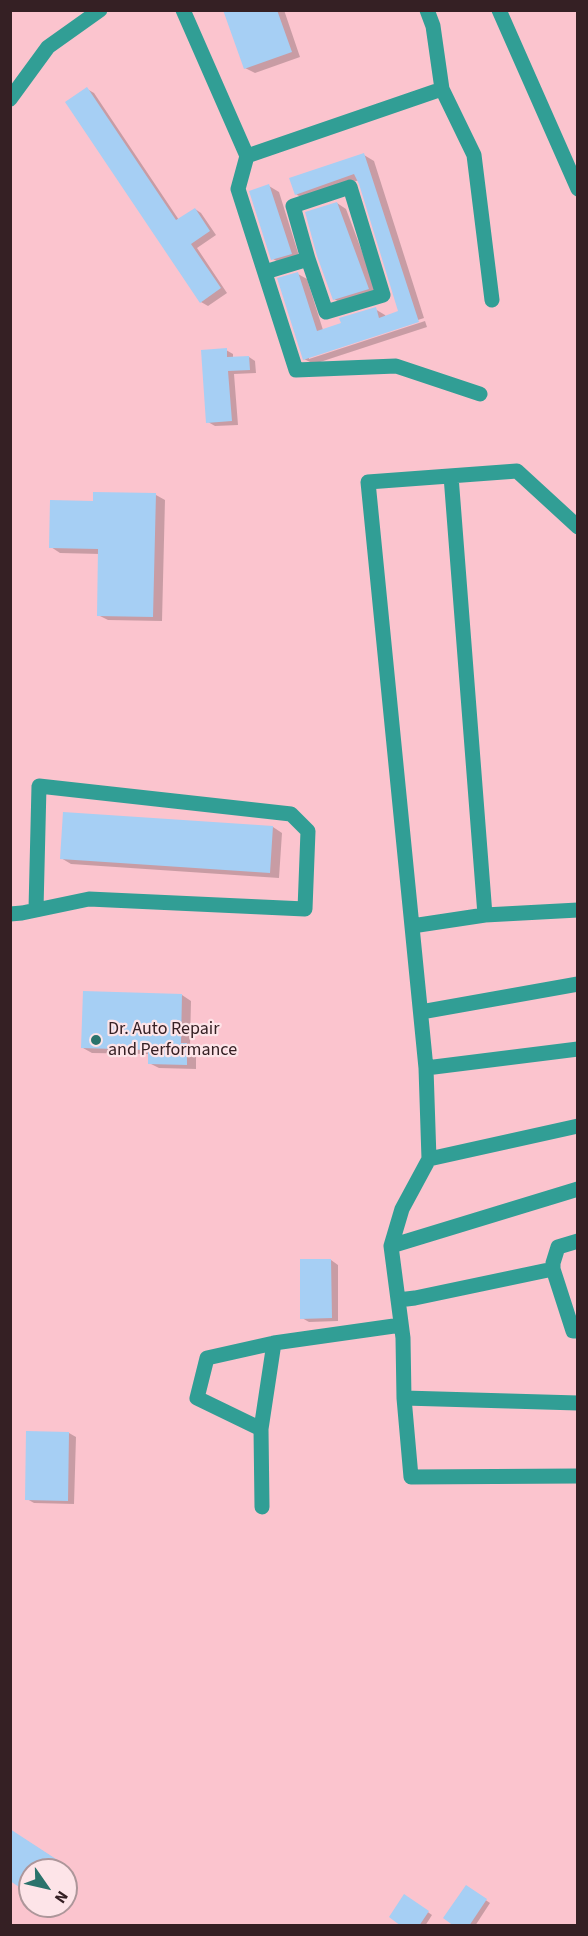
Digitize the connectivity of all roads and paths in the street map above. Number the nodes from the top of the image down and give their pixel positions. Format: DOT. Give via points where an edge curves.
graph roads {
  1 [pos="100,10"];
  2 [pos="183,10"];
  3 [pos="428,10"];
  4 [pos="499,10"];
  5 [pos="442,89"];
  6 [pos="10,99"];
  7 [pos="247,156"];
  8 [pos="578,189"];
  9 [pos="308,259"];
  10 [pos="265,272"];
  11 [pos="492,300"];
  12 [pos="480,394"];
  13 [pos="451,476"];
  14 [pos="578,527"];
  15 [pos="36,909"];
  16 [pos="578,910"];
  17 [pos="10,914"];
  18 [pos="485,915"];
  19 [pos="412,926"];
  20 [pos="578,984"];
  21 [pos="421,1012"];
  22 [pos="578,1049"];
  23 [pos="426,1068"];
  24 [pos="578,1126"];
  25 [pos="429,1159"];
  26 [pos="578,1189"];
  27 [pos="578,1241"];
  28 [pos="391,1246"];
  29 [pos="554,1269"];
  30 [pos="578,1289"];
  31 [pos="562,1294"];
  32 [pos="398,1300"];
  33 [pos="401,1325"];
  34 [pos="578,1331"];
  35 [pos="274,1343"];
  36 [pos="404,1398"];
  37 [pos="578,1403"];
  38 [pos="261,1429"];
  39 [pos="578,1476"];
  40 [pos="262,1507"];
  1 -- 6 [label="street" via="48,47"];
  2 -- 7 [label="street"];
  3 -- 5 [label="street"];
  4 -- 8 [label="street"];
  5 -- 7 [label="street"];
  5 -- 11 [label="street" via="474,155"];
  7 -- 10 [label="street" via="238,189"];
  9 -- 9 [label="street" via="326,312 383,295 350,187 293,206"];
  9 -- 10 [label="street"];
  10 -- 12 [label="street" via="296,370 396,366"];
  13 -- 14 [label="street" via="517,471"];
  13 -- 18 [label="street"];
  13 -- 19 [label="street" via="368,482"];
  15 -- 15 [label="street" via="89,898 305,909 308,831 291,814 39,786"];
  15 -- 17 [label="street"];
  16 -- 18 [label="street"];
  18 -- 19 [label="street"];
  19 -- 21 [label="street"];
  20 -- 21 [label="street"];
  21 -- 23 [label="street"];
  22 -- 23 [label="street"];
  23 -- 25 [label="street"];
  24 -- 25 [label="street"];
  25 -- 28 [label="street" via="402,1209"];
  26 -- 28 [label="street"];
  27 -- 29 [label="street" via="558,1247"];
  28 -- 32 [label="street"];
  29 -- 31 [label="street"];
  29 -- 32 [label="street"];
  30 -- 31 [label="street"];
  31 -- 34 [label="street" via="573,1331"];
  32 -- 33 [label="street"];
  33 -- 35 [label="street"];
  33 -- 36 [label="street"];
  35 -- 38 [label="street"];
  35 -- 38 [label="street" via="207,1358 197,1398"];
  36 -- 37 [label="street"];
  36 -- 39 [label="street" via="411,1477"];
  38 -- 40 [label="street"];
}
